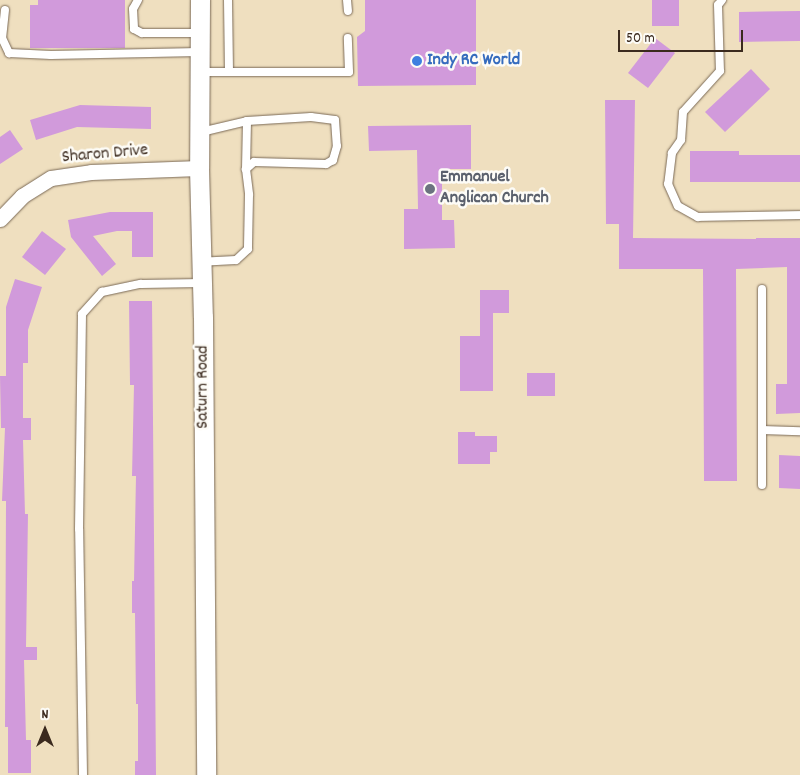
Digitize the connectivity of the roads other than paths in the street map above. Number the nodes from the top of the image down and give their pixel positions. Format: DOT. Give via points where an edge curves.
graph roads {
  1 [pos="138,0"];
  2 [pos="200,0"];
  3 [pos="228,0"];
  4 [pos="347,0"];
  5 [pos="722,0"];
  6 [pos="5,10"];
  7 [pos="348,11"];
  8 [pos="348,38"];
  9 [pos="200,42"];
  10 [pos="200,72"];
  11 [pos="229,72"];
  12 [pos="247,121"];
  13 [pos="199,133"];
  14 [pos="199,168"];
  15 [pos="246,169"];
  16 [pos="800,215"];
  17 [pos="0,219"];
  18 [pos="202,262"];
  19 [pos="202,283"];
  20 [pos="762,288"];
  21 [pos="762,430"];
  22 [pos="800,431"];
  23 [pos="762,484"];
  24 [pos="83,775"];
  25 [pos="206,775"];
  1 -- 9 [label="lane" via="133,9 134,29"];
  2 -- 9 [label="street, Saturn Road"];
  3 -- 11 [label="lane"];
  4 -- 7 [label="lane"];
  5 -- 16 [label="lane" via="718,5 720,72 683,112 681,140 672,153 668,184 678,206 698,217"];
  6 -- 9 [label="lane" via="2,38 9,53 51,55"];
  8 -- 11 [label="lane" via="349,72"];
  9 -- 10 [label="street, Saturn Road"];
  10 -- 11 [label="lane"];
  10 -- 13 [label="street, Saturn Road"];
  12 -- 13 [label="lane"];
  12 -- 15 [label="lane"];
  12 -- 15 [label="lane" via="335,120 338,146 332,160 326,164 254,162"];
  13 -- 14 [label="street, Saturn Road"];
  14 -- 17 [label="street, Sharon Drive" via="91,172 51,178 22,196"];
  14 -- 18 [label="street, Saturn Road"];
  15 -- 18 [label="lane" via="248,249 236,260"];
  18 -- 19 [label="street, Saturn Road"];
  19 -- 24 [label="lane" via="140,284 102,292 82,314"];
  19 -- 25 [label="street, Saturn Road"];
  20 -- 21 [label="lane"];
  21 -- 22 [label="lane"];
  21 -- 23 [label="lane"];
}
